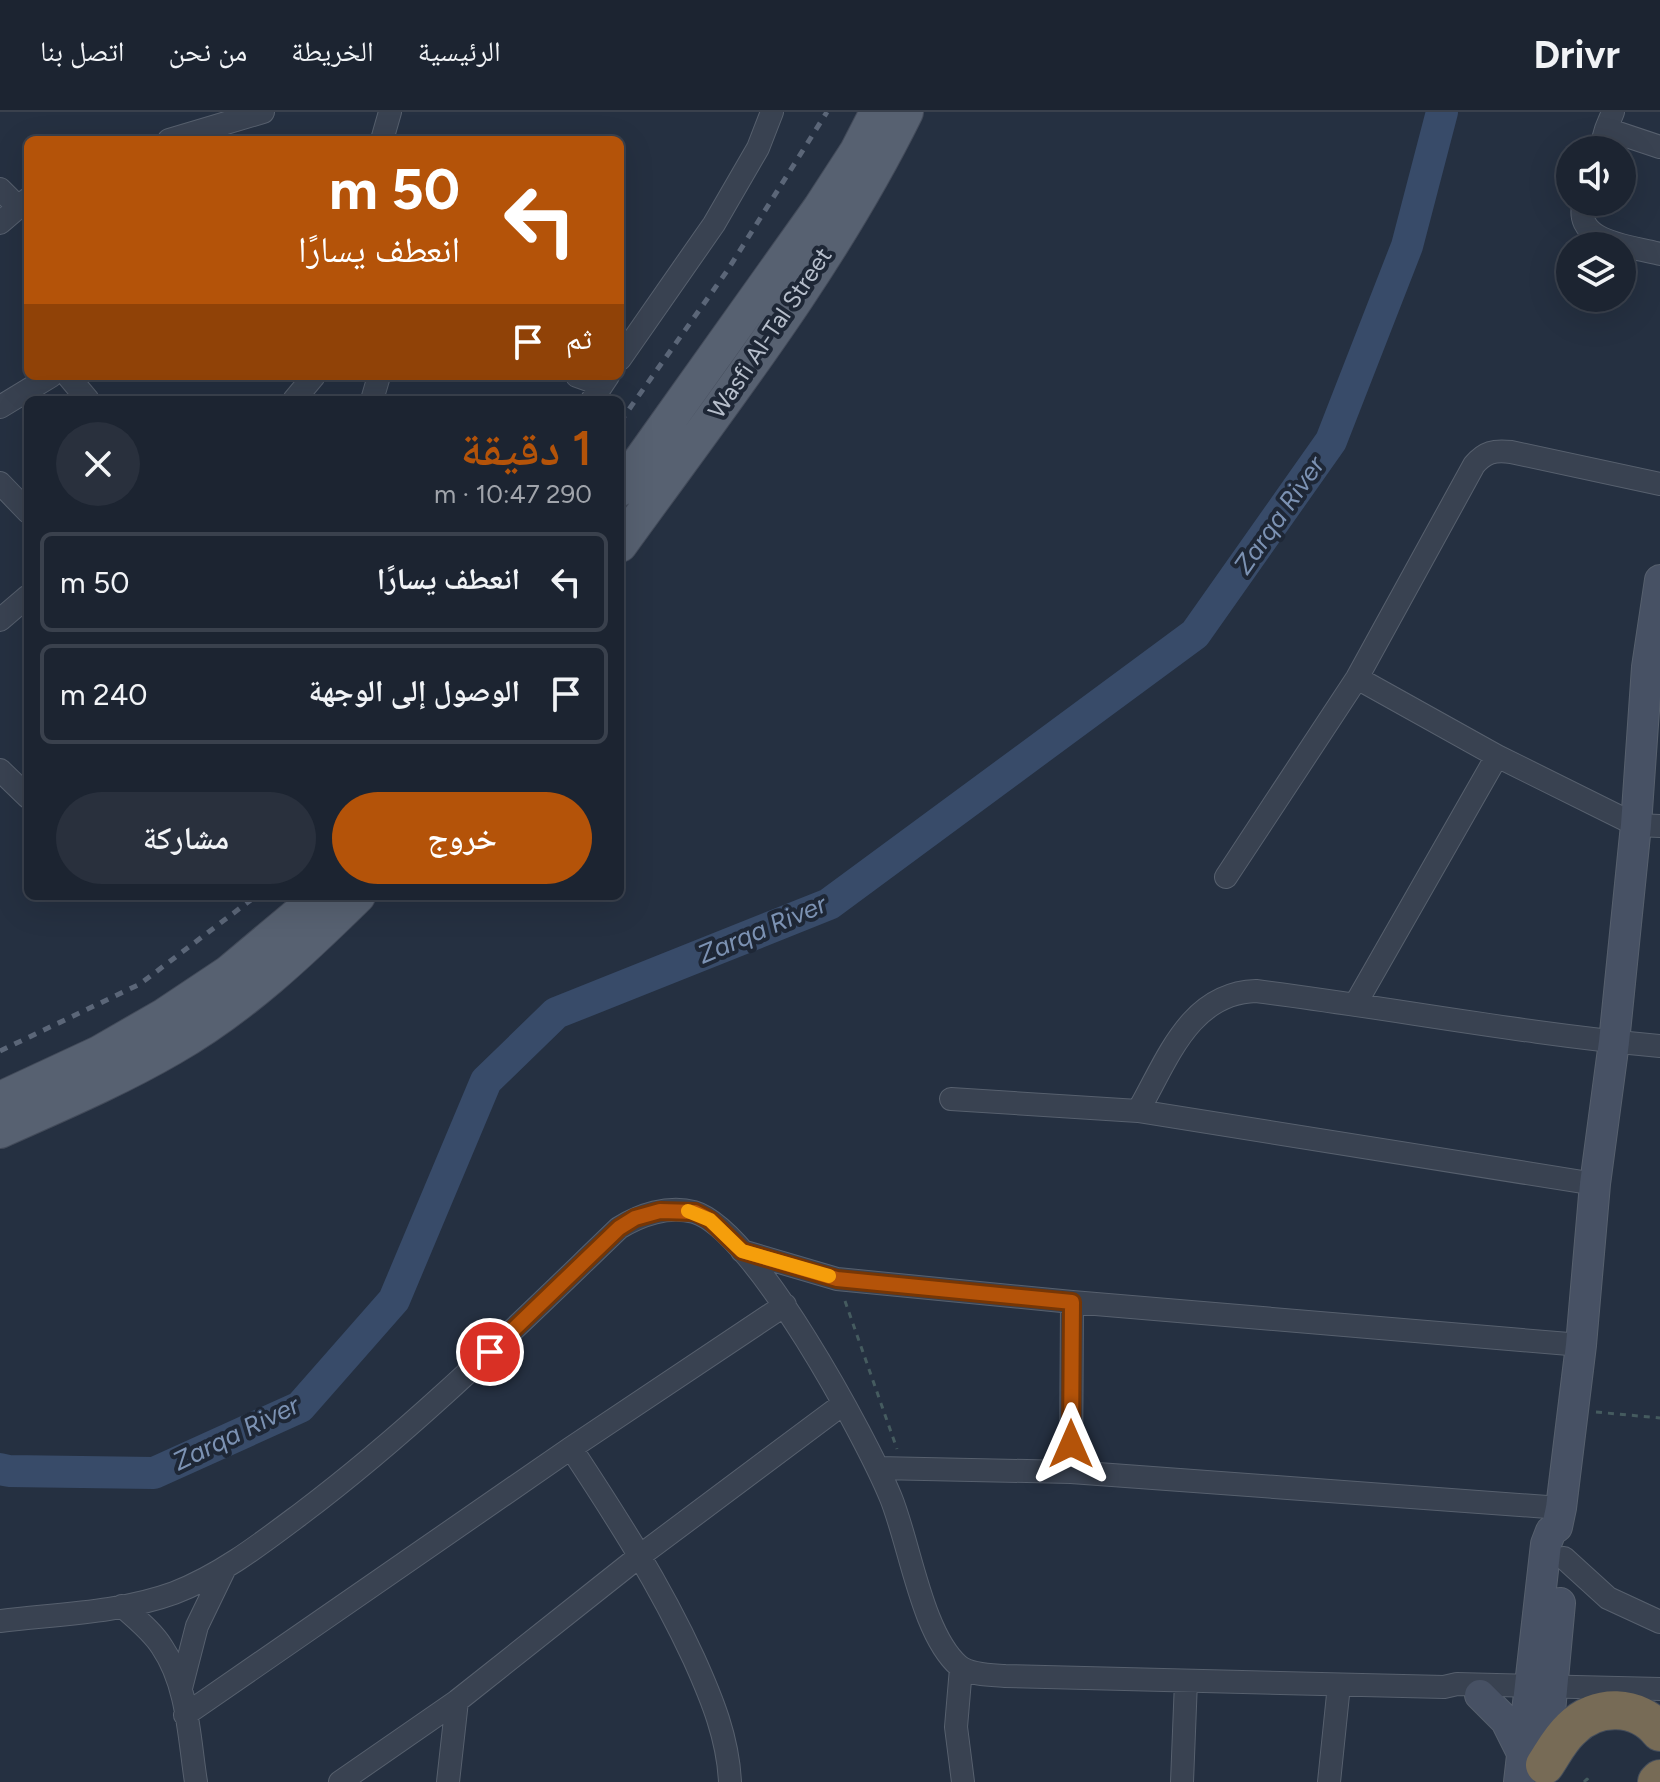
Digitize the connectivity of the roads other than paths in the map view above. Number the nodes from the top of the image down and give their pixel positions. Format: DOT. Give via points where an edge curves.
graph roads {
  1 [pos="263,112"];
  2 [pos="390,112"];
  3 [pos="772,112"];
  4 [pos="877,112"];
  5 [pos="906,112"];
  6 [pos="1606,130"];
  7 [pos="209,135"];
  8 [pos="383,136"];
  9 [pos="1660,147"];
  10 [pos="0,189"];
  11 [pos="23,203"];
  12 [pos="1581,216"];
  13 [pos="0,223"];
  14 [pos="1660,254"];
  15 [pos="624,353"];
  16 [pos="44,380"];
  17 [pos="71,380"];
  18 [pos="311,380"];
  19 [pos="85,396"];
  20 [pos="297,396"];
  21 [pos="0,407"];
  22 [pos="0,483"];
  23 [pos="624,483"];
  24 [pos="1660,484"];
  25 [pos="24,508"];
  26 [pos="624,539"];
  27 [pos="1660,580"];
  28 [pos="24,599"];
  29 [pos="0,620"];
  30 [pos="1654,667"];
  31 [pos="1357,678"];
  32 [pos="1497,756"];
  33 [pos="0,770"];
  34 [pos="24,793"];
  35 [pos="1648,826"];
  36 [pos="1226,877"];
  37 [pos="315,900"];
  38 [pos="354,900"];
  39 [pos="1356,1003"];
  40 [pos="1614,1042"];
  41 [pos="1660,1046"];
  42 [pos="0,1099"];
  43 [pos="951,1099"];
  44 [pos="1138,1111"];
  45 [pos="0,1131"];
  46 [pos="1595,1184"];
  47 [pos="742,1251"];
  48 [pos="1072,1302"];
  49 [pos="785,1305"];
  50 [pos="1581,1345"];
  51 [pos="843,1404"];
  52 [pos="571,1448"];
  53 [pos="878,1468"];
  54 [pos="1071,1472"];
  55 [pos="1559,1518"];
  56 [pos="641,1555"];
  57 [pos="1564,1558"];
  58 [pos="225,1568"];
  59 [pos="122,1606"];
  60 [pos="0,1621"];
  61 [pos="1660,1622"];
  62 [pos="961,1668"];
  63 [pos="1186,1681"];
  64 [pos="1339,1685"];
  65 [pos="1444,1687"];
  66 [pos="181,1689"];
  67 [pos="1541,1692"];
  68 [pos="1480,1695"];
  69 [pos="457,1701"];
  70 [pos="1651,1711"];
  71 [pos="185,1715"];
  72 [pos="1532,1771"];
  73 [pos="196,1782"];
  74 [pos="340,1782"];
  75 [pos="448,1782"];
  76 [pos="730,1782"];
  77 [pos="963,1782"];
  78 [pos="1182,1782"];
  79 [pos="1329,1782"];
  1 -- 7 [label="street"];
  2 -- 8 [label="street"];
  3 -- 15 [label="street" via="758,148 714,224"];
  4 -- 23 [label="main road, Wasfi Al-Tal Street" via="820,208"];
  5 -- 26 [label="main road, Wasfi Al-Tal Street" via="874,176 789,311"];
  6 -- 9 [label="street"];
  10 -- 11 [label="street"];
  11 -- 13 [label="street"];
  12 -- 14 [label="street" via="1592,235"];
  16 -- 21 [label="street"];
  17 -- 19 [label="street"];
  18 -- 20 [label="street"];
  22 -- 25 [label="street"];
  24 -- 31 [label="street" via="1511,452 1481,457"];
  27 -- 30 [label="street"];
  28 -- 29 [label="street"];
  30 -- 35 [label="street"];
  31 -- 32 [label="street"];
  31 -- 36 [label="street"];
  32 -- 35 [label="street"];
  32 -- 39 [label="street"];
  33 -- 34 [label="street"];
  35 -- 40 [label="street"];
  37 -- 42 [label="main road" via="228,973 165,1015"];
  38 -- 45 [label="main road" via="260,987 174,1047"];
  39 -- 40 [label="street"];
  39 -- 44 [label="street" via="1241,991 1211,1003 1184,1029"];
  40 -- 41 [label="street"];
  40 -- 46 [label="street"];
  43 -- 44 [label="street"];
  44 -- 46 [label="street"];
  46 -- 50 [label="street"];
  47 -- 48 [label="street" via="837,1279"];
  47 -- 49 [label="street"];
  47 -- 58 [label="street" via="695,1212 660,1211 635,1218 396,1437"];
  48 -- 50 [label="street"];
  48 -- 54 [label="street"];
  49 -- 51 [label="street"];
  49 -- 52 [label="street"];
  50 -- 55 [label="street"];
  51 -- 53 [label="street"];
  51 -- 56 [label="street"];
  52 -- 56 [label="street"];
  52 -- 71 [label="street"];
  53 -- 54 [label="street"];
  53 -- 62 [label="street" via="934,1629"];
  54 -- 55 [label="street"];
  55 -- 57 [label="street"];
  55 -- 67 [label="street" via="1546,1544"];
  56 -- 69 [label="street"];
  56 -- 76 [label="street" via="711,1696"];
  57 -- 61 [label="street" via="1608,1598"];
  57 -- 67 [label="street"];
  58 -- 59 [label="street" via="177,1592"];
  58 -- 66 [label="street" via="197,1626"];
  59 -- 60 [label="street"];
  59 -- 66 [label="street" via="162,1646"];
  62 -- 63 [label="street" via="1005,1676"];
  62 -- 77 [label="street" via="956,1727"];
  63 -- 64 [label="street"];
  63 -- 78 [label="street"];
  64 -- 65 [label="street"];
  64 -- 79 [label="street"];
  65 -- 67 [label="street"];
  65 -- 68 [label="street"];
  66 -- 71 [label="street"];
  67 -- 68 [label="street"];
  67 -- 70 [label="street"];
  67 -- 70 [label="street"];
  67 -- 72 [label="street"];
  68 -- 72 [label="street" via="1506,1721"];
  69 -- 74 [label="street"];
  69 -- 75 [label="street"];
  70 -- 72 [label="highway" via="1603,1711 1587,1717"];
  71 -- 73 [label="street"];
}
